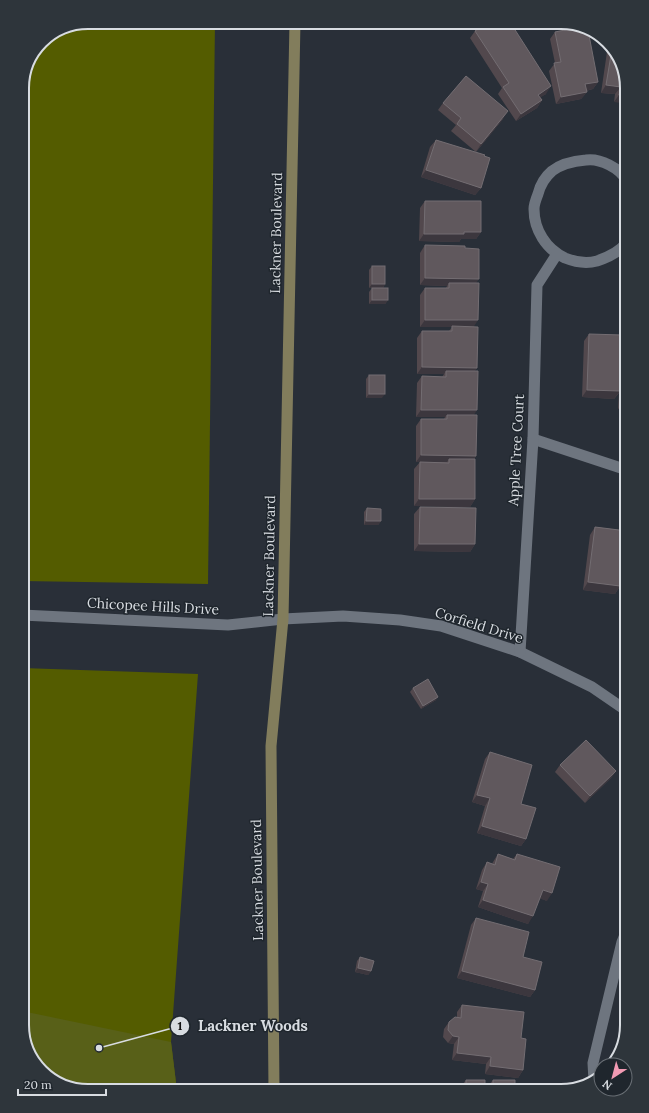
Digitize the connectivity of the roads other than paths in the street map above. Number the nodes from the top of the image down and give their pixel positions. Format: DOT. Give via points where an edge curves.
graph roads {
  1 [pos="295,29"];
  2 [pos="620,173"];
  3 [pos="620,250"];
  4 [pos="557,254"];
  5 [pos="533,438"];
  6 [pos="620,468"];
  7 [pos="29,615"];
  8 [pos="283,619"];
  9 [pos="520,652"];
  10 [pos="620,706"];
  11 [pos="620,950"];
  12 [pos="593,1057"];
  13 [pos="593,1059"];
  14 [pos="593,1072"];
  15 [pos="274,1084"];
  1 -- 8 [label="main road, Lackner Boulevard"];
  2 -- 4 [label="street" via="610,165 590,159 572,161 552,172 540,186 534,208 536,226 544,242"];
  3 -- 4 [label="street" via="608,258 591,263 573,262"];
  4 -- 5 [label="street, Apple Tree Court" via="537,285"];
  5 -- 6 [label="street"];
  5 -- 9 [label="street, Apple Tree Court"];
  7 -- 8 [label="street, Chicopee Hills Drive" via="228,625"];
  8 -- 9 [label="street, Corfield Drive" via="350,616 400,620 442,626"];
  8 -- 15 [label="main road, Lackner Boulevard" via="271,746"];
  9 -- 10 [label="street, Corfield Drive" via="592,687"];
  11 -- 12 [label="street"];
  13 -- 14 [label="street"];
}
